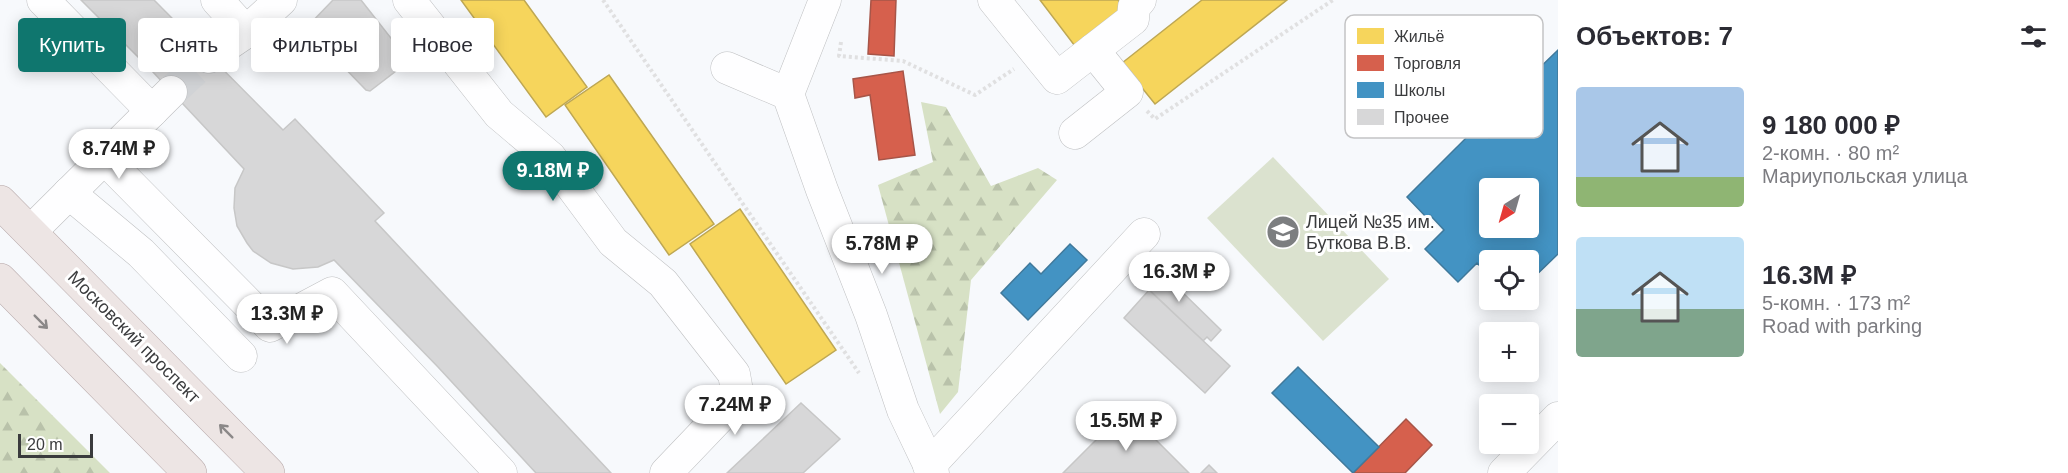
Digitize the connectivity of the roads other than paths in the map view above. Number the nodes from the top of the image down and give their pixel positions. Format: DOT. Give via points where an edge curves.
graph roads {
  1 [pos="43,0"];
  2 [pos="217,0"];
  3 [pos="281,0"];
  4 [pos="409,0"];
  5 [pos="825,0"];
  6 [pos="994,0"];
  7 [pos="1140,0"];
  8 [pos="246,32"];
  9 [pos="239,37"];
  10 [pos="1093,50"];
  11 [pos="727,68"];
  12 [pos="788,94"];
  13 [pos="1075,133"];
  14 [pos="105,159"];
  15 [pos="69,193"];
  16 [pos="0,202"];
  17 [pos="30,232"];
  18 [pos="1144,234"];
  19 [pos="0,280"];
  20 [pos="241,356"];
  21 [pos="1558,418"];
  22 [pos="931,469"];
  23 [pos="190,473"];
  24 [pos="267,473"];
  25 [pos="501,473"];
  26 [pos="666,473"];
  27 [pos="1504,473"];
  1 -- 14 [label="street" via="161,102"];
  2 -- 8 [label="street"];
  3 -- 8 [label="street"];
  4 -- 26 [label="street" via="499,114 550,157 613,242 663,284 734,374 737,392 729,407"];
  5 -- 12 [label="street"];
  6 -- 10 [label="street" via="1058,78"];
  7 -- 10 [label="street" via="1134,7 1133,19"];
  8 -- 9 [label="street"];
  10 -- 13 [label="street" via="1127,92"];
  11 -- 12 [label="street"];
  12 -- 22 [label="street" via="903,410"];
  14 -- 15 [label="street"];
  14 -- 25 [label="street" via="270,326 332,294"];
  15 -- 17 [label="street"];
  15 -- 20 [label="street" via="141,253"];
  16 -- 17 [label="main road, Московский проспект"];
  24 -- 17 [label="main road, Московский проспект, one-way"];
  18 -- 22 [label="street"];
  19 -- 23 [label="main road, one-way"];
  21 -- 27 [label="street"];
}
